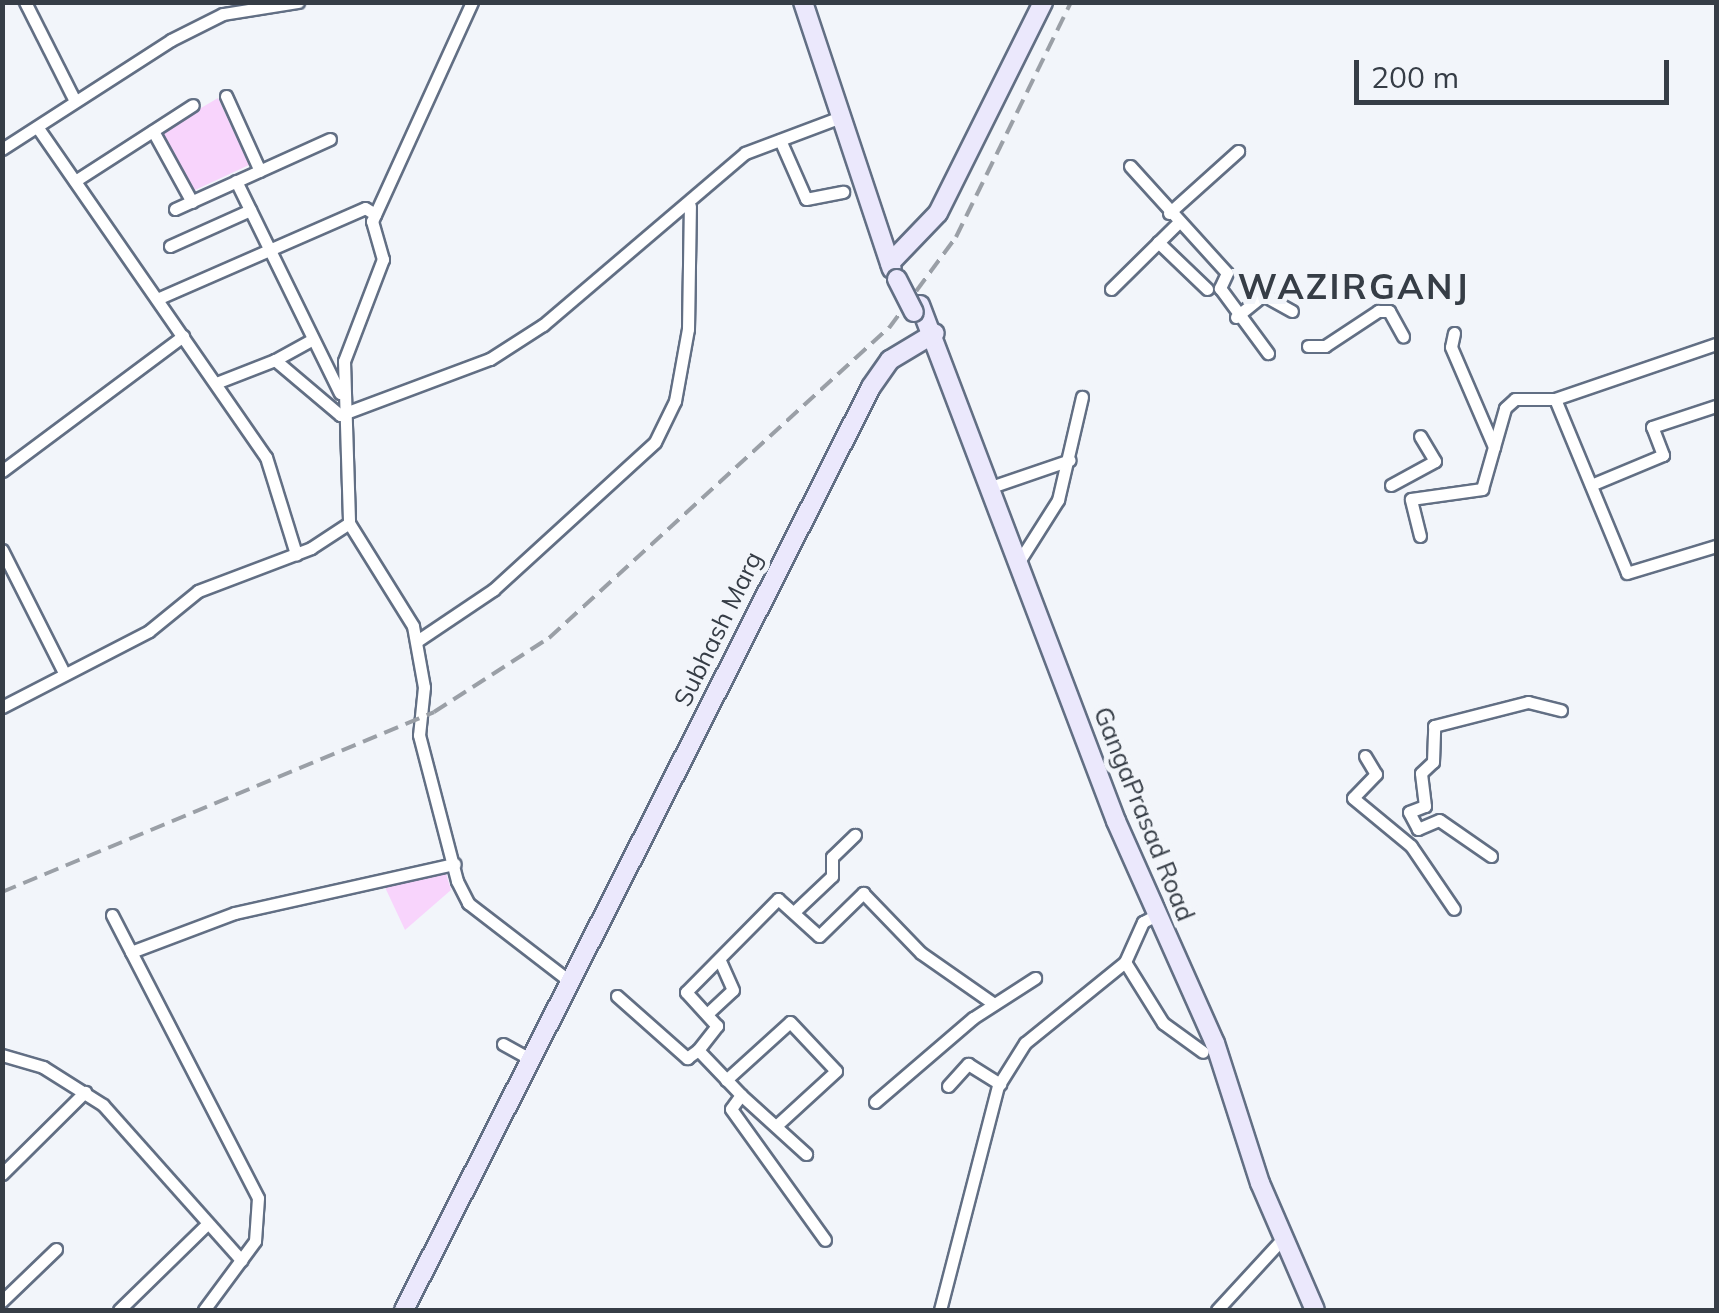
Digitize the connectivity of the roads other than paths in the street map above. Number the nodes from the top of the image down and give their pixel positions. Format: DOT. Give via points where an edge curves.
graph roads {
  1 [pos="25,2"];
  2 [pos="298,2"];
  3 [pos="472,2"];
  4 [pos="803,2"];
  5 [pos="814,2"];
  6 [pos="1043,2"];
  7 [pos="226,96"];
  8 [pos="74,99"];
  9 [pos="193,105"];
  10 [pos="842,117"];
  11 [pos="40,131"];
  12 [pos="153,131"];
  13 [pos="330,138"];
  14 [pos="780,140"];
  15 [pos="2,149"];
  16 [pos="1238,151"];
  17 [pos="1130,166"];
  18 [pos="260,171"];
  19 [pos="75,182"];
  20 [pos="236,182"];
  21 [pos="842,192"];
  22 [pos="192,202"];
  23 [pos="690,206"];
  24 [pos="175,210"];
  25 [pos="250,210"];
  26 [pos="375,214"];
  27 [pos="1173,218"];
  28 [pos="1158,242"];
  29 [pos="170,246"];
  30 [pos="269,250"];
  31 [pos="897,267"];
  32 [pos="1110,289"];
  33 [pos="1207,289"];
  34 [pos="157,299"];
  35 [pos="1292,311"];
  36 [pos="1236,317"];
  37 [pos="1454,333"];
  38 [pos="932,335"];
  39 [pos="183,336"];
  40 [pos="1404,336"];
  41 [pos="313,339"];
  42 [pos="1716,344"];
  43 [pos="1308,346"];
  44 [pos="1268,354"];
  45 [pos="275,360"];
  46 [pos="216,383"];
  47 [pos="342,397"];
  48 [pos="1082,397"];
  49 [pos="1555,399"];
  50 [pos="1716,406"];
  51 [pos="340,415"];
  52 [pos="1420,436"];
  53 [pos="1494,447"];
  54 [pos="1070,460"];
  55 [pos="1418,469"];
  56 [pos="2,472"];
  57 [pos="1391,485"];
  58 [pos="1590,485"];
  59 [pos="991,487"];
  60 [pos="1424,491"];
  61 [pos="349,523"];
  62 [pos="1420,536"];
  63 [pos="1716,546"];
  64 [pos="2,550"];
  65 [pos="296,554"];
  66 [pos="1018,563"];
  67 [pos="417,641"];
  68 [pos="62,670"];
  69 [pos="2,708"];
  70 [pos="1561,710"];
  71 [pos="1365,756"];
  72 [pos="1418,830"];
  73 [pos="855,835"];
  74 [pos="1405,839"];
  75 [pos="1492,856"];
  76 [pos="456,864"];
  77 [pos="1454,909"];
  78 [pos="796,911"];
  79 [pos="1158,914"];
  80 [pos="112,915"];
  81 [pos="132,952"];
  82 [pos="720,961"];
  83 [pos="1125,962"];
  84 [pos="1035,978"];
  85 [pos="568,980"];
  86 [pos="617,996"];
  87 [pos="994,1004"];
  88 [pos="706,1014"];
  89 [pos="503,1044"];
  90 [pos="698,1050"];
  91 [pos="1204,1052"];
  92 [pos="2,1055"];
  93 [pos="530,1059"];
  94 [pos="726,1080"];
  95 [pos="1000,1084"];
  96 [pos="948,1086"];
  97 [pos="85,1092"];
  98 [pos="742,1095"];
  99 [pos="876,1102"];
  100 [pos="777,1125"];
  101 [pos="806,1154"];
  102 [pos="2,1174"];
  103 [pos="208,1223"];
  104 [pos="1285,1236"];
  105 [pos="825,1240"];
  106 [pos="56,1249"];
  107 [pos="241,1260"];
  108 [pos="2,1301"];
  109 [pos="119,1310"];
  110 [pos="204,1310"];
  111 [pos="404,1310"];
  112 [pos="940,1310"];
  113 [pos="1218,1310"];
  114 [pos="1316,1310"];
  1 -- 8 [label="street"];
  2 -- 8 [label="street" via="224,14"];
  3 -- 26 [label="street"];
  4 -- 10 [label="street"];
  5 -- 31 [label="street"];
  6 -- 31 [label="street" via="938,213"];
  7 -- 18 [label="street"];
  8 -- 11 [label="street"];
  9 -- 12 [label="street"];
  10 -- 14 [label="street"];
  10 -- 31 [label="street"];
  11 -- 15 [label="street"];
  11 -- 19 [label="street"];
  12 -- 19 [label="street"];
  12 -- 22 [label="street"];
  13 -- 18 [label="street"];
  14 -- 21 [label="street" via="806,198"];
  14 -- 23 [label="street" via="746,153"];
  16 -- 27 [label="street"];
  17 -- 27 [label="street"];
  18 -- 20 [label="street"];
  19 -- 34 [label="street"];
  20 -- 22 [label="street"];
  20 -- 25 [label="street"];
  22 -- 24 [label="street"];
  23 -- 51 [label="street" via="490,359"];
  23 -- 67 [label="street" via="688,330 675,401 655,442 493,590"];
  25 -- 29 [label="street"];
  25 -- 30 [label="street"];
  26 -- 30 [label="street" via="365,208"];
  26 -- 47 [label="street" via="372,236 383,259 358,311"];
  27 -- 28 [label="street"];
  27 -- 36 [label="street" via="1227,274 1220,288"];
  28 -- 32 [label="street"];
  28 -- 33 [label="street"];
  30 -- 34 [label="street"];
  30 -- 41 [label="street"];
  31 -- 38 [label="street"];
  34 -- 39 [label="street"];
  35 -- 36 [label="street" via="1263,295"];
  36 -- 44 [label="street"];
  37 -- 53 [label="street" via="1451,346"];
  38 -- 59 [label="street, GangaPrasad Road"];
  38 -- 85 [label="street, Subhash Marg" via="890,360 870,387"];
  39 -- 46 [label="street"];
  39 -- 56 [label="street"];
  40 -- 43 [label="street" via="1389,312 1378,311 1325,346"];
  41 -- 45 [label="street"];
  41 -- 47 [label="street"];
  42 -- 49 [label="street"];
  45 -- 46 [label="street"];
  45 -- 51 [label="street"];
  46 -- 65 [label="street" via="266,457"];
  47 -- 51 [label="street"];
  48 -- 54 [label="street"];
  49 -- 53 [label="street" via="1515,399 1504,408"];
  49 -- 58 [label="street"];
  50 -- 58 [label="street" via="1652,427 1663,455"];
  51 -- 61 [label="street"];
  52 -- 55 [label="street" via="1435,461"];
  53 -- 60 [label="street" via="1482,489"];
  54 -- 59 [label="street"];
  54 -- 66 [label="street" via="1050,520"];
  55 -- 57 [label="street"];
  55 -- 60 [label="street"];
  58 -- 63 [label="street" via="1627,573"];
  59 -- 66 [label="street, GangaPrasad Road"];
  60 -- 62 [label="street" via="1411,499"];
  61 -- 65 [label="street"];
  61 -- 67 [label="street" via="398,594"];
  64 -- 68 [label="street"];
  65 -- 68 [label="street" via="198,590 149,631"];
  66 -- 79 [label="street, GangaPrasad Road"];
  67 -- 76 [label="street" via="424,687 419,736"];
  68 -- 69 [label="street"];
  70 -- 72 [label="street" via="1528,702 1434,726 1433,762 1421,774 1425,806 1409,812"];
  71 -- 74 [label="street" via="1376,774 1353,798"];
  72 -- 74 [label="street"];
  72 -- 75 [label="street" via="1439,820"];
  73 -- 78 [label="street" via="832,857 832,876"];
  74 -- 77 [label="street"];
  76 -- 81 [label="street" via="235,912"];
  76 -- 85 [label="street" via="468,902"];
  78 -- 82 [label="street" via="778,899"];
  78 -- 87 [label="street" via="818,936 863,894 921,953"];
  79 -- 83 [label="street" via="1143,922"];
  79 -- 104 [label="street, GangaPrasad Road"];
  80 -- 81 [label="street"];
  81 -- 107 [label="street" via="258,1198 255,1240"];
  82 -- 88 [label="street" via="733,990"];
  82 -- 88 [label="street" via="686,992"];
  83 -- 91 [label="street" via="1163,1023"];
  83 -- 95 [label="street" via="1024,1043"];
  84 -- 87 [label="street"];
  85 -- 93 [label="street, Subhash Marg"];
  86 -- 90 [label="street" via="687,1058"];
  87 -- 99 [label="street"];
  88 -- 90 [label="street" via="717,1026"];
  89 -- 93 [label="street"];
  90 -- 94 [label="street"];
  92 -- 97 [label="street"];
  93 -- 111 [label="street, Subhash Marg"];
  94 -- 98 [label="street"];
  94 -- 100 [label="street" via="790,1022 836,1071"];
  95 -- 96 [label="street" via="968,1064"];
  95 -- 112 [label="street"];
  97 -- 102 [label="street"];
  97 -- 103 [label="street"];
  98 -- 100 [label="street"];
  98 -- 105 [label="street" via="730,1109"];
  100 -- 101 [label="street"];
  103 -- 107 [label="street"];
  103 -- 109 [label="street"];
  104 -- 113 [label="street"];
  104 -- 114 [label="street, GangaPrasad Road"];
  106 -- 108 [label="street"];
  107 -- 110 [label="street"];
}
